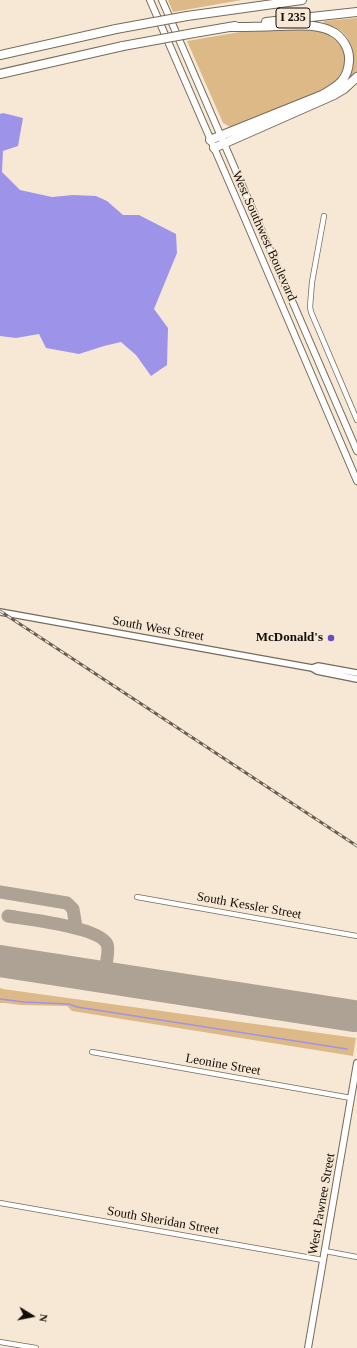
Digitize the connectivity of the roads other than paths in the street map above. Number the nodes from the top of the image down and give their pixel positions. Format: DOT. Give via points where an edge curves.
graph roads {
  1 [pos="150,0"];
  2 [pos="162,0"];
  3 [pos="249,0"];
  4 [pos="302,0"];
  5 [pos="205,12"];
  6 [pos="357,12"];
  7 [pos="230,27"];
  8 [pos="0,55"];
  9 [pos="0,74"];
  10 [pos="357,77"];
  11 [pos="222,140"];
  12 [pos="212,144"];
  13 [pos="324,216"];
  14 [pos="357,420"];
  15 [pos="357,451"];
  16 [pos="357,481"];
  17 [pos="0,612"];
  18 [pos="312,668"];
  19 [pos="357,673"];
  20 [pos="357,679"];
  21 [pos="138,897"];
  22 [pos="357,936"];
  23 [pos="92,1052"];
  24 [pos="357,1063"];
  25 [pos="351,1098"];
  26 [pos="0,1203"];
  27 [pos="325,1251"];
  28 [pos="357,1257"];
  29 [pos="323,1260"];
  30 [pos="0,1342"];
  31 [pos="14,1346"];
  32 [pos="36,1348"];
  33 [pos="308,1348"];
  1 -- 12 [label="main road, West Southwest Boulevard"];
  2 -- 11 [label="main road, West Southwest Boulevard"];
  3 -- 5 [label="highway"];
  4 -- 5 [label="highway, I 235"];
  5 -- 8 [label="highway, I 235, bridge"];
  6 -- 7 [label="highway, I 235"];
  7 -- 9 [label="highway, I 235, bridge" via="123,46"];
  7 -- 11 [label="highway" via="321,27 340,37 350,60 348,71 338,86"];
  10 -- 11 [label="highway" via="334,94"];
  11 -- 12 [label="highway"];
  11 -- 15 [label="main road, West Southwest Boulevard"];
  12 -- 16 [label="main road, West Southwest Boulevard"];
  13 -- 14 [label="street" via="310,307"];
  17 -- 18 [label="street, South West Street"];
  18 -- 19 [label="street, South West Street" via="318,666"];
  18 -- 20 [label="street, South West Street" via="317,672"];
  21 -- 22 [label="street, South Kessler Street"];
  23 -- 25 [label="street, Leonine Street"];
  24 -- 25 [label="main road, West Pawnee Street"];
  25 -- 27 [label="main road, West Pawnee Street"];
  26 -- 29 [label="street, South Sheridan Street"];
  27 -- 28 [label="street"];
  27 -- 29 [label="main road, West Pawnee Street"];
  29 -- 33 [label="main road, West Pawnee Street"];
  30 -- 31 [label="street"];
  31 -- 32 [label="street"];
}
